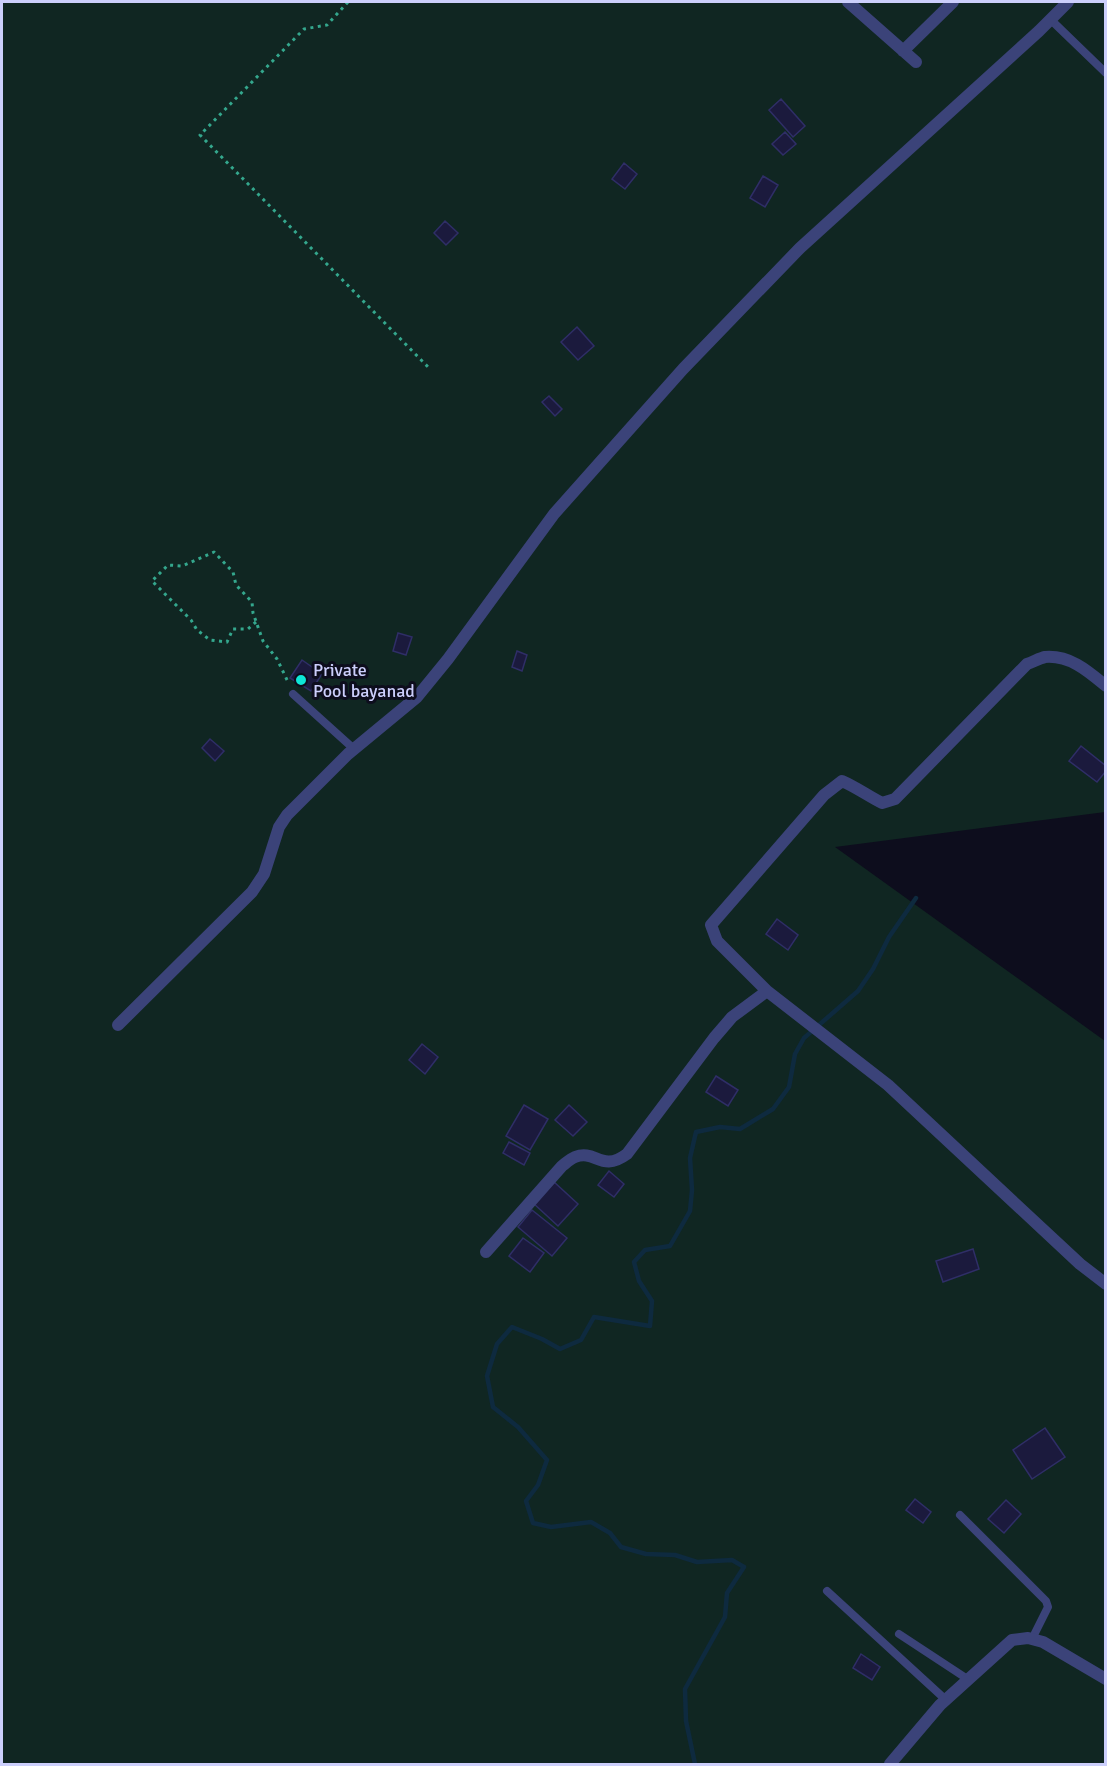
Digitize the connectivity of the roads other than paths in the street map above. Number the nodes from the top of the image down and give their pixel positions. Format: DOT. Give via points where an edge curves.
graph roads {
  1 [pos="848,2"];
  2 [pos="1068,2"];
  3 [pos="947,3"];
  4 [pos="1050,20"];
  5 [pos="903,51"];
  6 [pos="916,62"];
  7 [pos="1106,73"];
  8 [pos="1106,686"];
  9 [pos="293,694"];
  10 [pos="354,749"];
  11 [pos="767,991"];
  12 [pos="118,1025"];
  13 [pos="486,1252"];
  14 [pos="1106,1284"];
  15 [pos="960,1515"];
  16 [pos="827,1591"];
  17 [pos="899,1634"];
  18 [pos="1032,1639"];
  19 [pos="1106,1679"];
  20 [pos="969,1680"];
  21 [pos="946,1700"];
  22 [pos="890,1764"];
  1 -- 5 [label="street"];
  2 -- 4 [label="street"];
  3 -- 5 [label="street"];
  4 -- 7 [label="lane"];
  4 -- 10 [label="street" via="800,248 683,369 555,514 417,697"];
  5 -- 6 [label="street"];
  8 -- 11 [label="street" via="1082,666 1044,657 1028,664 895,799 882,803 842,781 833,786 711,925 717,941"];
  9 -- 10 [label="lane"];
  10 -- 12 [label="street" via="287,815 279,827 264,874 252,892"];
  11 -- 13 [label="street" via="732,1017 627,1154 607,1162 592,1157 574,1158 562,1166"];
  11 -- 14 [label="street" via="888,1085"];
  15 -- 18 [label="lane" via="1046,1601 1048,1607"];
  16 -- 21 [label="lane"];
  17 -- 20 [label="lane"];
  18 -- 19 [label="street"];
  18 -- 20 [label="street" via="1012,1640"];
  20 -- 21 [label="street"];
  21 -- 22 [label="street"];
}
